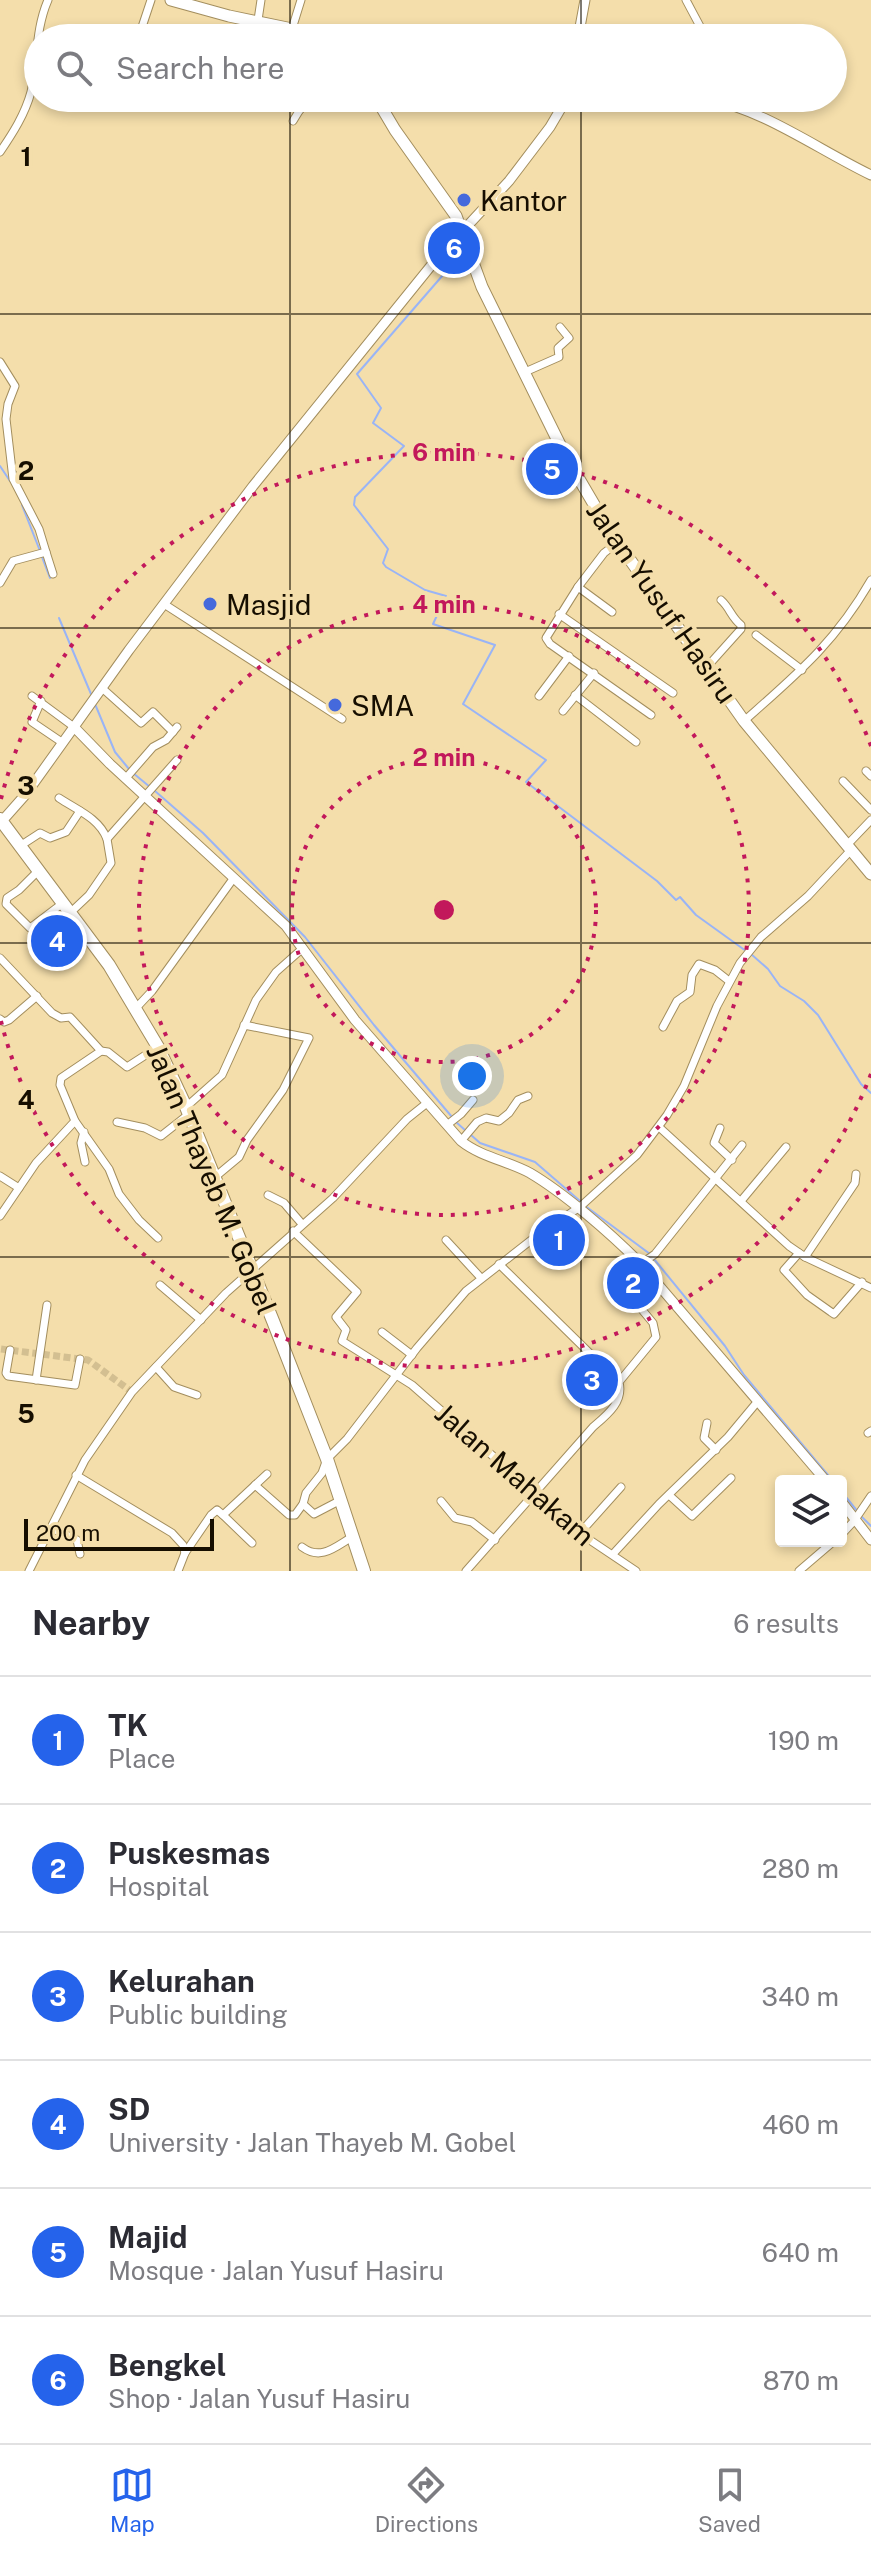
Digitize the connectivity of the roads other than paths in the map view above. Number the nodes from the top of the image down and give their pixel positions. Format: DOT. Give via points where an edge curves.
graph roads {
  1 [pos="48,0"];
  2 [pos="151,0"];
  3 [pos="171,0"];
  4 [pos="261,0"];
  5 [pos="301,0"];
  6 [pos="585,0"];
  7 [pos="686,0"];
  8 [pos="205,5"];
  9 [pos="258,20"];
  10 [pos="40,24"];
  11 [pos="143,24"];
  12 [pos="271,24"];
  13 [pos="300,24"];
  14 [pos="581,24"];
  15 [pos="699,24"];
  16 [pos="24,112"];
  17 [pos="299,112"];
  18 [pos="384,112"];
  19 [pos="558,112"];
  20 [pos="745,112"];
  21 [pos="293,121"];
  22 [pos="0,152"];
  23 [pos="871,175"];
  24 [pos="463,231"];
  25 [pos="560,327"];
  26 [pos="0,362"];
  27 [pos="525,372"];
  28 [pos="617,543"];
  29 [pos="41,555"];
  30 [pos="53,574"];
  31 [pos="871,580"];
  32 [pos="0,583"];
  33 [pos="578,587"];
  34 [pos="721,600"];
  35 [pos="164,604"];
  36 [pos="612,612"];
  37 [pos="559,614"];
  38 [pos="756,635"];
  39 [pos="569,656"];
  40 [pos="706,668"];
  41 [pos="802,670"];
  42 [pos="594,673"];
  43 [pos="673,693"];
  44 [pos="96,695"];
  45 [pos="575,695"];
  46 [pos="32,696"];
  47 [pos="539,696"];
  48 [pos="41,701"];
  49 [pos="563,711"];
  50 [pos="651,715"];
  51 [pos="342,719"];
  52 [pos="744,721"];
  53 [pos="74,727"];
  54 [pos="636,742"];
  55 [pos="63,743"];
  56 [pos="177,760"];
  57 [pos="130,773"];
  58 [pos="843,781"];
  59 [pos="151,791"];
  60 [pos="59,798"];
  61 [pos="871,810"];
  62 [pos="80,811"];
  63 [pos="1,820"];
  64 [pos="871,820"];
  65 [pos="107,839"];
  66 [pos="20,846"];
  67 [pos="850,847"];
  68 [pos="111,860"];
  69 [pos="120,868"];
  70 [pos="38,871"];
  71 [pos="871,874"];
  72 [pos="233,879"];
  73 [pos="66,908"];
  74 [pos="303,948"];
  75 [pos="2,964"];
  76 [pos="729,981"];
  77 [pos="37,996"];
  78 [pos="136,1008"];
  79 [pos="0,1019"];
  80 [pos="244,1025"];
  81 [pos="663,1027"];
  82 [pos="158,1047"];
  83 [pos="101,1051"];
  84 [pos="528,1096"];
  85 [pos="473,1100"];
  86 [pos="427,1103"];
  87 [pos="188,1110"];
  88 [pos="75,1121"];
  89 [pos="117,1122"];
  90 [pos="452,1122"];
  91 [pos="659,1127"];
  92 [pos="720,1128"];
  93 [pos="84,1132"];
  94 [pos="465,1135"];
  95 [pos="742,1145"];
  96 [pos="786,1147"];
  97 [pos="732,1160"];
  98 [pos="85,1162"];
  99 [pos="856,1174"];
  100 [pos="0,1176"];
  101 [pos="215,1177"];
  102 [pos="715,1179"];
  103 [pos="19,1188"];
  104 [pos="268,1195"];
  105 [pos="741,1201"];
  106 [pos="582,1206"];
  107 [pos="1,1212"];
  108 [pos="302,1224"];
  109 [pos="293,1231"];
  110 [pos="158,1238"];
  111 [pos="446,1240"];
  112 [pos="802,1255"];
  113 [pos="646,1259"];
  114 [pos="499,1264"];
  115 [pos="252,1268"];
  116 [pos="481,1278"];
  117 [pos="862,1282"];
  118 [pos="160,1285"];
  119 [pos="871,1288"];
  120 [pos="47,1305"];
  121 [pos="201,1320"];
  122 [pos="382,1332"];
  123 [pos="10,1350"];
  124 [pos="412,1355"];
  125 [pos="80,1359"];
  126 [pos="156,1367"];
  127 [pos="396,1374"];
  128 [pos="36,1380"];
  129 [pos="619,1382"];
  130 [pos="197,1395"];
  131 [pos="758,1401"];
  132 [pos="707,1423"];
  133 [pos="716,1450"];
  134 [pos="327,1459"];
  135 [pos="267,1474"];
  136 [pos="76,1475"];
  137 [pos="821,1475"];
  138 [pos="731,1478"];
  139 [pos="255,1485"];
  140 [pos="621,1487"];
  141 [pos="535,1494"];
  142 [pos="669,1495"];
  143 [pos="871,1496"];
  144 [pos="339,1501"];
  145 [pos="441,1501"];
  146 [pos="303,1504"];
  147 [pos="847,1507"];
  148 [pos="223,1515"];
  149 [pos="857,1516"];
  150 [pos="51,1528"];
  151 [pos="847,1528"];
  152 [pos="579,1534"];
  153 [pos="352,1537"];
  154 [pos="495,1540"];
  155 [pos="871,1540"];
  156 [pos="252,1543"];
  157 [pos="302,1547"];
  158 [pos="827,1547"];
  159 [pos="185,1553"];
  160 [pos="80,1554"];
  161 [pos="613,1554"];
  162 [pos="471,1569"];
  163 [pos="29,1571"];
  164 [pos="178,1571"];
  165 [pos="364,1571"];
  166 [pos="636,1571"];
  167 [pos="799,1571"];
  1 -- 10 [label="street"];
  2 -- 11 [label="street"];
  3 -- 8 [label="main road"];
  4 -- 9 [label="street"];
  5 -- 13 [label="street"];
  6 -- 14 [label="street"];
  7 -- 15 [label="street"];
  8 -- 9 [label="main road"];
  9 -- 12 [label="main road"];
  16 -- 22 [label="street"];
  17 -- 21 [label="street"];
  18 -- 24 [label="main road, Jalan Yusuf Hasiru"];
  19 -- 24 [label="street" via="500,192"];
  20 -- 23 [label="street"];
  24 -- 27 [label="main road, Jalan Yusuf Hasiru" via="476,274"];
  24 -- 35 [label="street" via="363,348"];
  25 -- 27 [label="street" via="569,338 558,348 559,357"];
  26 -- 29 [label="street" via="15,386 6,419 13,479 39,529"];
  27 -- 28 [label="main road, Jalan Yusuf Hasiru" via="565,455"];
  28 -- 33 [label="street"];
  28 -- 40 [label="main road, Jalan Yusuf Hasiru"];
  29 -- 30 [label="street"];
  29 -- 32 [label="street" via="13,561"];
  31 -- 41 [label="street" via="837,632"];
  33 -- 36 [label="street"];
  33 -- 37 [label="street"];
  34 -- 40 [label="street" via="741,629"];
  35 -- 44 [label="street"];
  35 -- 51 [label="street"];
  37 -- 39 [label="street" via="546,638"];
  37 -- 43 [label="street"];
  38 -- 41 [label="street"];
  39 -- 42 [label="street"];
  39 -- 47 [label="street"];
  40 -- 52 [label="main road, Jalan Yusuf Hasiru"];
  41 -- 52 [label="street"];
  42 -- 45 [label="street"];
  42 -- 50 [label="street"];
  44 -- 53 [label="street"];
  44 -- 57 [label="street" via="141,723 153,712 175,729"];
  45 -- 49 [label="street"];
  45 -- 54 [label="street"];
  46 -- 48 [label="street"];
  48 -- 53 [label="street"];
  48 -- 55 [label="street" via="32,722"];
  52 -- 67 [label="main road, Jalan Yusuf Hasiru"];
  53 -- 55 [label="street"];
  53 -- 57 [label="street"];
  55 -- 63 [label="street"];
  56 -- 59 [label="street"];
  57 -- 59 [label="street"];
  58 -- 61 [label="street"];
  59 -- 65 [label="street"];
  59 -- 72 [label="street"];
  60 -- 62 [label="street"];
  62 -- 65 [label="street"];
  62 -- 66 [label="street" via="64,834 50,838 42,829"];
  63 -- 66 [label="main road, Jalan Thayeb M. Gobel"];
  64 -- 67 [label="street"];
  65 -- 68 [label="street"];
  66 -- 70 [label="main road, Jalan Thayeb M. Gobel"];
  67 -- 71 [label="main road, Jalan Yusuf Hasiru"];
  67 -- 76 [label="street" via="808,896 761,937"];
  68 -- 69 [label="street"];
  68 -- 73 [label="street" via="89,895"];
  70 -- 73 [label="main road, Jalan Thayeb M. Gobel"];
  70 -- 73 [label="street" via="6,904 33,928"];
  72 -- 74 [label="street" via="267,906"];
  72 -- 78 [label="street"];
  73 -- 78 [label="main road, Jalan Thayeb M. Gobel"];
  74 -- 80 [label="street" via="271,979"];
  74 -- 86 [label="street" via="355,1020"];
  75 -- 77 [label="street"];
  76 -- 81 [label="street" via="699,964 690,992 677,1001"];
  76 -- 91 [label="street" via="684,1086"];
  77 -- 79 [label="street" via="9,1020"];
  77 -- 83 [label="street" via="56,1016 70,1017"];
  78 -- 82 [label="main road, Jalan Thayeb M. Gobel"];
  80 -- 87 [label="street" via="224,1072"];
  80 -- 101 [label="street" via="309,1038 239,1157"];
  82 -- 83 [label="street" via="127,1067"];
  82 -- 87 [label="main road, Jalan Thayeb M. Gobel"];
  83 -- 88 [label="street" via="60,1080"];
  84 -- 94 [label="street" via="499,1121 483,1118"];
  85 -- 90 [label="street"];
  86 -- 90 [label="street"];
  86 -- 108 [label="street"];
  87 -- 89 [label="street" via="161,1136"];
  87 -- 101 [label="main road, Jalan Thayeb M. Gobel"];
  88 -- 93 [label="street"];
  88 -- 103 [label="street"];
  90 -- 94 [label="street"];
  91 -- 102 [label="street"];
  91 -- 106 [label="street" via="621,1173"];
  92 -- 97 [label="street" via="714,1143"];
  93 -- 98 [label="street"];
  93 -- 110 [label="street" via="119,1194"];
  94 -- 106 [label="street" via="472,1149 531,1174"];
  95 -- 97 [label="street"];
  96 -- 105 [label="street"];
  97 -- 102 [label="street"];
  99 -- 112 [label="street" via="855,1183"];
  100 -- 103 [label="street"];
  101 -- 115 [label="main road, Jalan Thayeb M. Gobel"];
  102 -- 105 [label="street"];
  102 -- 113 [label="street"];
  103 -- 107 [label="street"];
  104 -- 108 [label="street" via="279,1199"];
  105 -- 112 [label="street"];
  106 -- 113 [label="street" via="614,1238"];
  106 -- 114 [label="street"];
  108 -- 109 [label="street"];
  109 -- 115 [label="street"];
  109 -- 127 [label="street, Jalan Mahakam" via="357,1292 336,1317 346,1330 342,1341"];
  111 -- 116 [label="street"];
  112 -- 117 [label="street"];
  112 -- 117 [label="street" via="784,1270 831,1312 838,1312"];
  113 -- 129 [label="street" via="621,1273 619,1282 657,1333"];
  113 -- 131 [label="street"];
  114 -- 116 [label="street"];
  114 -- 129 [label="street"];
  115 -- 121 [label="street"];
  115 -- 134 [label="main road, Jalan Thayeb M. Gobel"];
  116 -- 124 [label="street"];
  117 -- 119 [label="street"];
  118 -- 121 [label="street"];
  120 -- 128 [label="street"];
  121 -- 126 [label="street"];
  122 -- 124 [label="street"];
  123 -- 128 [label="street" via="6,1374"];
  124 -- 127 [label="street"];
  125 -- 128 [label="street" via="75,1385"];
  126 -- 130 [label="street" via="174,1387"];
  126 -- 136 [label="street" via="120,1407"];
  127 -- 134 [label="street"];
  127 -- 141 [label="street, Jalan Mahakam"];
  129 -- 141 [label="street" via="621,1393 614,1407"];
  131 -- 133 [label="street"];
  131 -- 137 [label="street"];
  132 -- 133 [label="street" via="704,1438"];
  133 -- 142 [label="street"];
  134 -- 144 [label="main road, Jalan Thayeb M. Gobel"];
  134 -- 146 [label="street"];
  135 -- 139 [label="street"];
  136 -- 150 [label="street"];
  136 -- 159 [label="street" via="172,1533"];
  138 -- 142 [label="street" via="692,1516"];
  139 -- 146 [label="street" via="291,1517"];
  139 -- 148 [label="street"];
  140 -- 152 [label="street"];
  141 -- 152 [label="street, Jalan Mahakam"];
  141 -- 154 [label="street"];
  142 -- 161 [label="street"];
  143 -- 149 [label="street"];
  144 -- 146 [label="street" via="314,1514"];
  144 -- 153 [label="main road, Jalan Thayeb M. Gobel"];
  145 -- 154 [label="street" via="455,1518 472,1522"];
  147 -- 149 [label="street"];
  148 -- 156 [label="street"];
  148 -- 159 [label="street" via="214,1511"];
  149 -- 151 [label="street"];
  149 -- 155 [label="street"];
  150 -- 160 [label="street" via="77,1540"];
  150 -- 163 [label="street"];
  152 -- 161 [label="street, Jalan Mahakam"];
  153 -- 157 [label="street" via="321,1555"];
  153 -- 165 [label="main road, Jalan Thayeb M. Gobel"];
  154 -- 162 [label="street"];
  158 -- 167 [label="street"];
  159 -- 164 [label="street"];
  161 -- 166 [label="street, Jalan Mahakam"];
}
